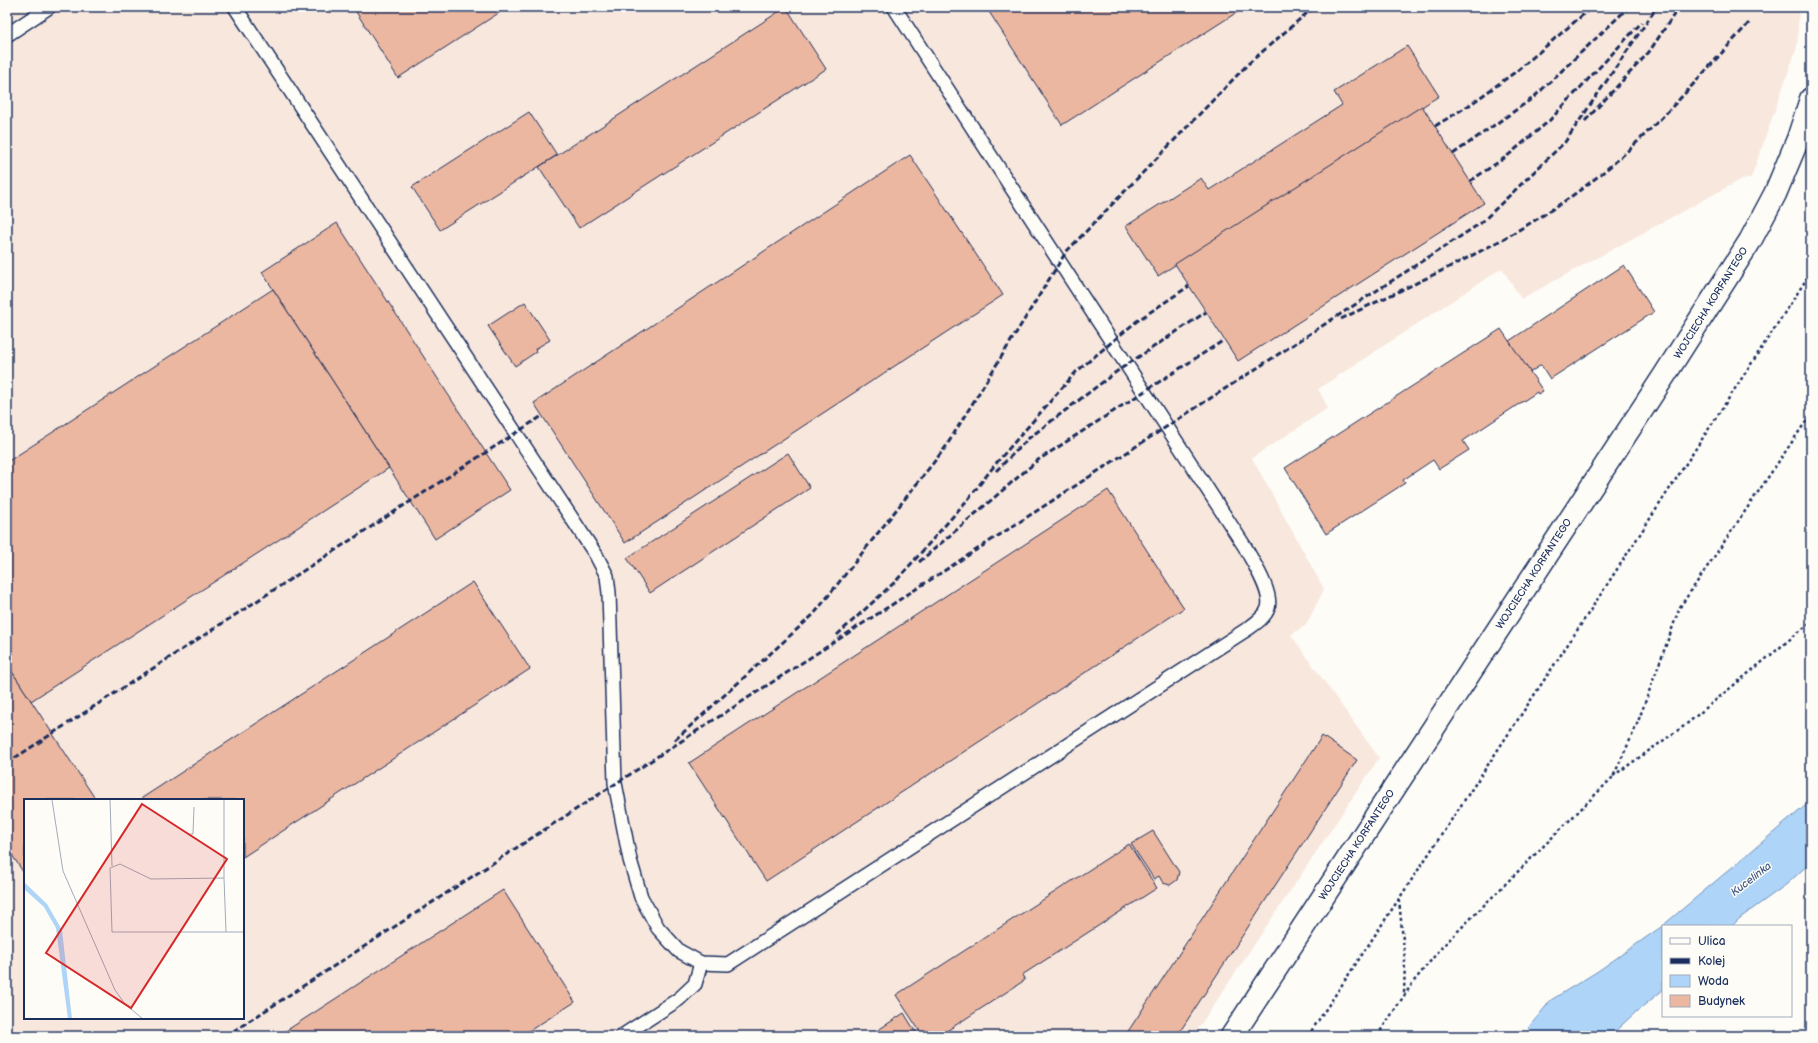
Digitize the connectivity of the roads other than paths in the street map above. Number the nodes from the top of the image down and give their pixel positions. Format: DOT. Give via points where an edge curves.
graph roads {
  1 [pos="49,7"];
  2 [pos="235,7"];
  3 [pos="894,7"];
  4 [pos="7,35"];
  5 [pos="1811,99"];
  6 [pos="701,963"];
  7 [pos="622,1036"];
  8 [pos="1232,1036"];
  1 -- 4 [label="lane"];
  2 -- 6 [label="lane" via="592,549 607,576 615,783 630,860 641,897 658,928 679,951"];
  3 -- 6 [label="lane" via="1245,548 1268,594 1268,608 1249,628 728,964"];
  5 -- 8 [label="street, WOJCIECHA KORFANTEGO" via="1798,139 1775,194 1750,241 1660,383"];
  6 -- 7 [label="lane" via="695,984 679,999"];
}
